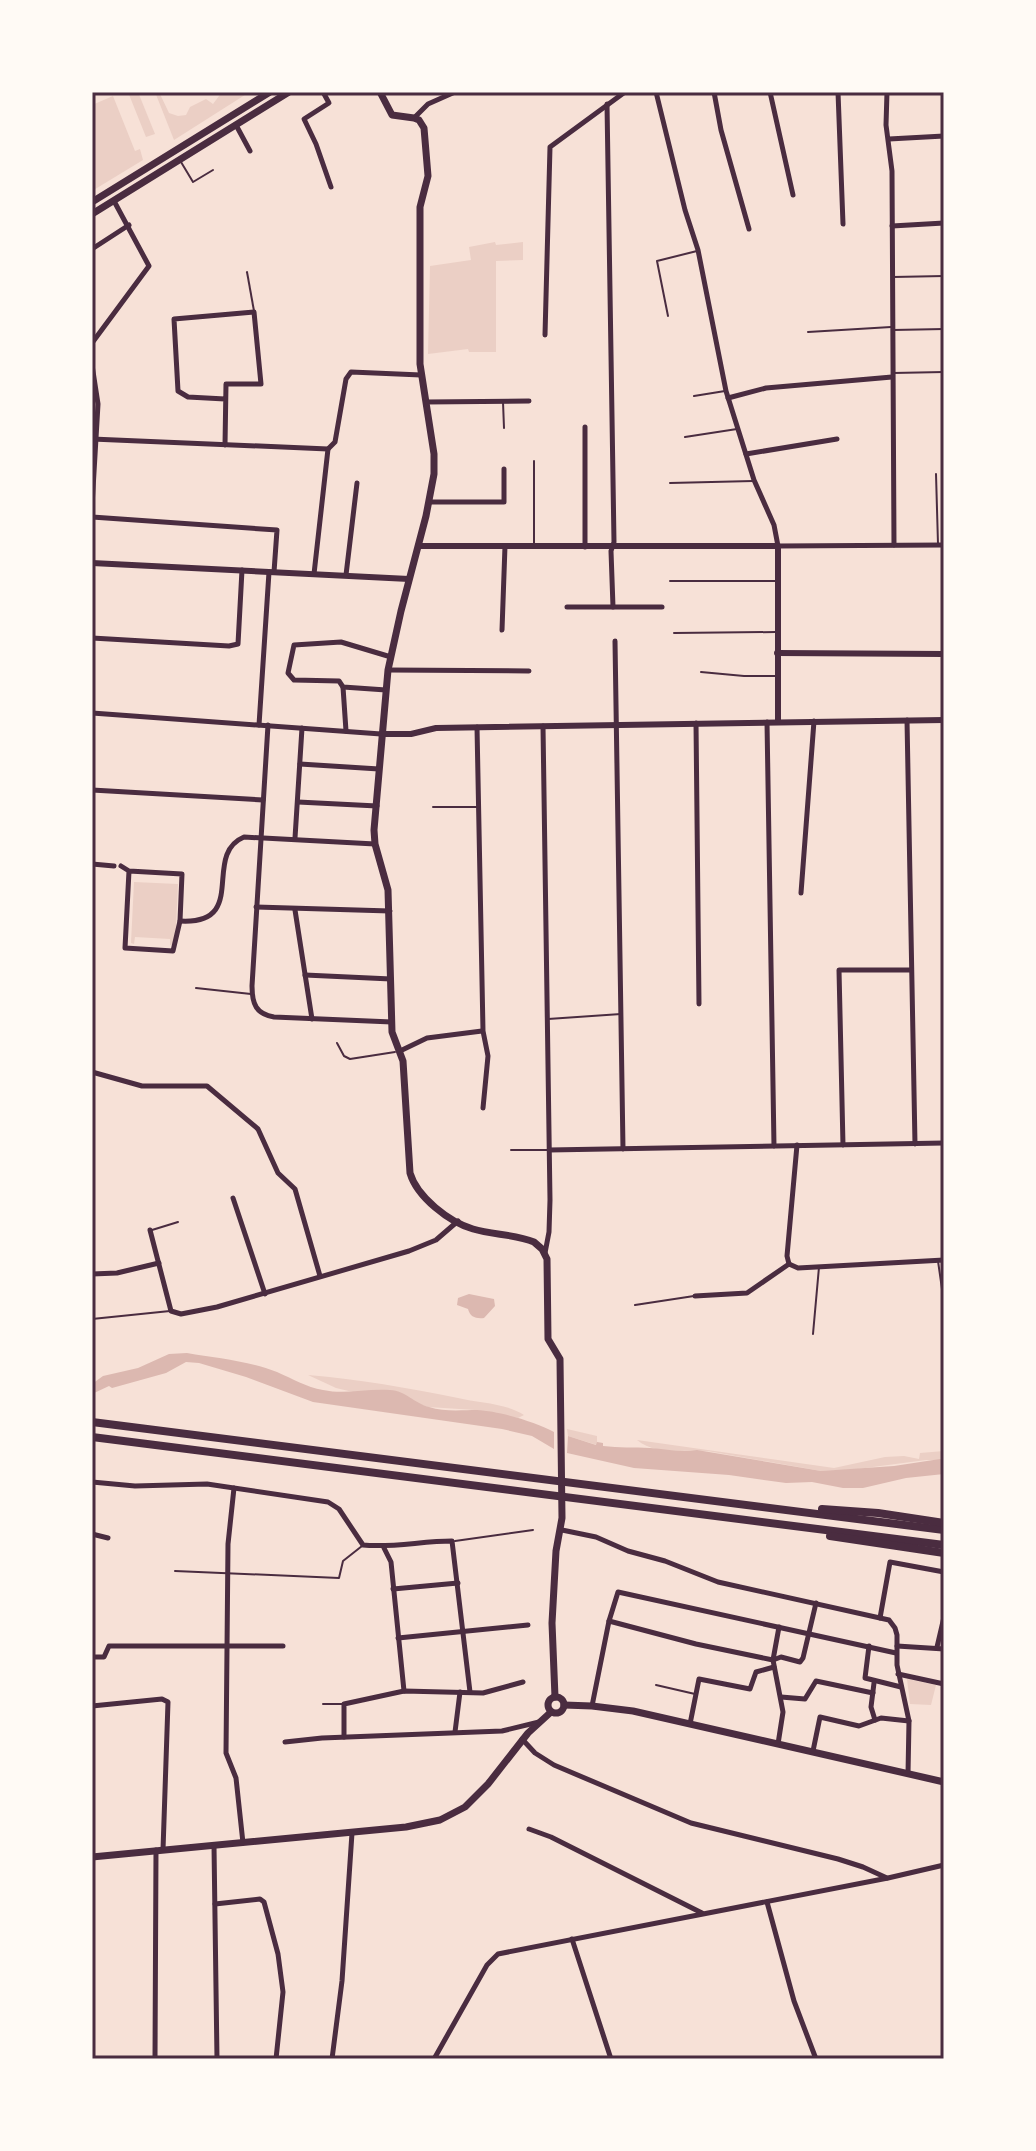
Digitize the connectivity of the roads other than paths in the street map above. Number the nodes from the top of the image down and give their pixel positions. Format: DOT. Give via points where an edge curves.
graph roads {
  1 [pos="270,92"];
  2 [pos="289,92"];
  3 [pos="323,92"];
  4 [pos="380,92"];
  5 [pos="455,92"];
  6 [pos="625,92"];
  7 [pos="656,92"];
  8 [pos="714,92"];
  9 [pos="770,92"];
  10 [pos="838,92"];
  11 [pos="887,92"];
  12 [pos="607,104"];
  13 [pos="414,118"];
  14 [pos="236,125"];
  15 [pos="944,136"];
  16 [pos="889,139"];
  17 [pos="250,151"];
  18 [pos="180,160"];
  19 [pos="213,170"];
  20 [pos="331,187"];
  21 [pos="793,195"];
  22 [pos="114,201"];
  23 [pos="92,202"];
  24 [pos="92,214"];
  25 [pos="944,223"];
  26 [pos="843,224"];
  27 [pos="129,225"];
  28 [pos="892,226"];
  29 [pos="749,229"];
  30 [pos="92,249"];
  31 [pos="698,250"];
  32 [pos="247,272"];
  33 [pos="944,276"];
  34 [pos="892,277"];
  35 [pos="254,312"];
  36 [pos="668,316"];
  37 [pos="892,328"];
  38 [pos="944,329"];
  39 [pos="808,332"];
  40 [pos="545,335"];
  41 [pos="92,343"];
  42 [pos="92,365"];
  43 [pos="944,372"];
  44 [pos="421,375"];
  45 [pos="892,375"];
  46 [pos="727,394"];
  47 [pos="694,396"];
  48 [pos="225,399"];
  49 [pos="529,401"];
  50 [pos="426,402"];
  51 [pos="503,402"];
  52 [pos="585,427"];
  53 [pos="504,428"];
  54 [pos="738,429"];
  55 [pos="685,437"];
  56 [pos="94,439"];
  57 [pos="837,439"];
  58 [pos="225,445"];
  59 [pos="328,449"];
  60 [pos="746,454"];
  61 [pos="534,461"];
  62 [pos="504,469"];
  63 [pos="936,474"];
  64 [pos="754,480"];
  65 [pos="357,483"];
  66 [pos="670,483"];
  67 [pos="429,502"];
  68 [pos="92,506"];
  69 [pos="92,517"];
  70 [pos="894,545"];
  71 [pos="941,545"];
  72 [pos="419,546"];
  73 [pos="505,546"];
  74 [pos="778,546"];
  75 [pos="534,547"];
  76 [pos="585,547"];
  77 [pos="613,547"];
  78 [pos="92,563"];
  79 [pos="242,570"];
  80 [pos="271,572"];
  81 [pos="314,574"];
  82 [pos="346,575"];
  83 [pos="409,579"];
  84 [pos="670,581"];
  85 [pos="777,581"];
  86 [pos="567,607"];
  87 [pos="613,607"];
  88 [pos="662,607"];
  89 [pos="502,630"];
  90 [pos="777,632"];
  91 [pos="674,633"];
  92 [pos="92,638"];
  93 [pos="615,641"];
  94 [pos="777,653"];
  95 [pos="944,654"];
  96 [pos="391,657"];
  97 [pos="388,670"];
  98 [pos="529,671"];
  99 [pos="701,672"];
  100 [pos="777,676"];
  101 [pos="343,687"];
  102 [pos="386,690"];
  103 [pos="92,713"];
  104 [pos="907,720"];
  105 [pos="944,720"];
  106 [pos="814,721"];
  107 [pos="767,722"];
  108 [pos="778,722"];
  109 [pos="696,723"];
  110 [pos="259,725"];
  111 [pos="268,725"];
  112 [pos="617,725"];
  113 [pos="543,726"];
  114 [pos="477,727"];
  115 [pos="302,728"];
  116 [pos="346,731"];
  117 [pos="381,734"];
  118 [pos="300,764"];
  119 [pos="379,769"];
  120 [pos="92,790"];
  121 [pos="263,800"];
  122 [pos="298,802"];
  123 [pos="377,806"];
  124 [pos="433,807"];
  125 [pos="479,807"];
  126 [pos="261,836"];
  127 [pos="295,838"];
  128 [pos="375,844"];
  129 [pos="92,864"];
  130 [pos="129,871"];
  131 [pos="801,893"];
  132 [pos="256,907"];
  133 [pos="295,910"];
  134 [pos="390,911"];
  135 [pos="180,921"];
  136 [pos="911,970"];
  137 [pos="305,975"];
  138 [pos="392,979"];
  139 [pos="196,988"];
  140 [pos="252,995"];
  141 [pos="699,1004"];
  142 [pos="622,1014"];
  143 [pos="312,1019"];
  144 [pos="548,1019"];
  145 [pos="392,1022"];
  146 [pos="483,1031"];
  147 [pos="337,1043"];
  148 [pos="399,1051"];
  149 [pos="92,1072"];
  150 [pos="483,1108"];
  151 [pos="944,1143"];
  152 [pos="915,1144"];
  153 [pos="797,1145"];
  154 [pos="843,1145"];
  155 [pos="774,1146"];
  156 [pos="623,1149"];
  157 [pos="511,1150"];
  158 [pos="549,1150"];
  159 [pos="233,1198"];
  160 [pos="458,1221"];
  161 [pos="178,1222"];
  162 [pos="150,1230"];
  163 [pos="545,1253"];
  164 [pos="941,1261"];
  165 [pos="159,1263"];
  166 [pos="789,1264"];
  167 [pos="819,1267"];
  168 [pos="92,1274"];
  169 [pos="320,1276"];
  170 [pos="265,1294"];
  171 [pos="695,1296"];
  172 [pos="944,1303"];
  173 [pos="635,1305"];
  174 [pos="171,1311"];
  175 [pos="92,1319"];
  176 [pos="813,1334"];
  177 [pos="94,1422"];
  178 [pos="92,1437"];
  179 [pos="92,1482"];
  180 [pos="234,1488"];
  181 [pos="792,1510"];
  182 [pos="944,1523"];
  183 [pos="795,1527"];
  184 [pos="533,1530"];
  185 [pos="562,1530"];
  186 [pos="944,1530"];
  187 [pos="92,1534"];
  188 [pos="108,1538"];
  189 [pos="452,1541"];
  190 [pos="363,1545"];
  191 [pos="944,1545"];
  192 [pos="384,1548"];
  193 [pos="944,1553"];
  194 [pos="175,1571"];
  195 [pos="228,1572"];
  196 [pos="944,1572"];
  197 [pos="458,1583"];
  198 [pos="393,1589"];
  199 [pos="816,1603"];
  200 [pos="944,1617"];
  201 [pos="880,1618"];
  202 [pos="609,1621"];
  203 [pos="528,1625"];
  204 [pos="779,1627"];
  205 [pos="465,1631"];
  206 [pos="809,1633"];
  207 [pos="397,1638"];
  208 [pos="283,1646"];
  209 [pos="869,1646"];
  210 [pos="226,1647"];
  211 [pos="940,1648"];
  212 [pos="897,1649"];
  213 [pos="92,1657"];
  214 [pos="774,1664"];
  215 [pos="898,1674"];
  216 [pos="523,1682"];
  217 [pos="874,1683"];
  218 [pos="944,1684"];
  219 [pos="656,1685"];
  220 [pos="901,1687"];
  221 [pos="404,1691"];
  222 [pos="460,1692"];
  223 [pos="470,1692"];
  224 [pos="873,1693"];
  225 [pos="696,1694"];
  226 [pos="555,1697"];
  227 [pos="781,1697"];
  228 [pos="323,1704"];
  229 [pos="344,1704"];
  230 [pos="564,1705"];
  231 [pos="92,1706"];
  232 [pos="592,1706"];
  233 [pos="551,1712"];
  234 [pos="875,1720"];
  235 [pos="909,1721"];
  236 [pos="540,1722"];
  237 [pos="690,1724"];
  238 [pos="455,1732"];
  239 [pos="344,1737"];
  240 [pos="522,1739"];
  241 [pos="285,1742"];
  242 [pos="778,1744"];
  243 [pos="813,1751"];
  244 [pos="908,1774"];
  245 [pos="944,1782"];
  246 [pos="529,1829"];
  247 [pos="352,1833"];
  248 [pos="243,1843"];
  249 [pos="214,1846"];
  250 [pos="160,1850"];
  251 [pos="92,1857"];
  252 [pos="944,1865"];
  253 [pos="888,1878"];
  254 [pos="767,1902"];
  255 [pos="215,1904"];
  256 [pos="702,1913"];
  257 [pos="572,1939"];
  258 [pos="155,2059"];
  259 [pos="217,2059"];
  260 [pos="276,2059"];
  261 [pos="332,2059"];
  262 [pos="434,2059"];
  263 [pos="611,2059"];
  264 [pos="816,2059"];
  1 -- 23 [label="main road"];
  2 -- 14 [label="main road"];
  3 -- 20 [label="street" via="329,103 304,119"];
  4 -- 13 [label="main road" via="392,115"];
  5 -- 13 [label="street" via="428,104"];
  6 -- 12 [label="street"];
  7 -- 31 [label="street"];
  8 -- 29 [label="street"];
  9 -- 21 [label="street"];
  10 -- 26 [label="street"];
  11 -- 16 [label="street"];
  12 -- 40 [label="street" via="550,147"];
  12 -- 77 [label="street"];
  13 -- 44 [label="main road" via="424,128 428,169 420,207"];
  14 -- 17 [label="street"];
  14 -- 18 [label="main road"];
  15 -- 16 [label="street"];
  16 -- 28 [label="street"];
  18 -- 19 [label="lane" via="193,182"];
  18 -- 22 [label="main road"];
  22 -- 24 [label="main road"];
  22 -- 27 [label="street"];
  25 -- 28 [label="street"];
  27 -- 30 [label="street"];
  27 -- 41 [label="street" via="149,266"];
  28 -- 34 [label="street"];
  31 -- 36 [label="lane" via="657,261"];
  31 -- 46 [label="street"];
  32 -- 35 [label="lane"];
  33 -- 34 [label="lane"];
  34 -- 37 [label="street"];
  35 -- 48 [label="street" via="261,384 228,383"];
  35 -- 48 [label="street" via="174,319 178,391 188,397"];
  37 -- 38 [label="lane"];
  37 -- 39 [label="lane"];
  37 -- 45 [label="street"];
  42 -- 56 [label="street" via="98,397"];
  43 -- 45 [label="lane"];
  44 -- 50 [label="main road"];
  44 -- 59 [label="street" via="351,372 335,442"];
  45 -- 46 [label="street"];
  45 -- 70 [label="street"];
  46 -- 47 [label="lane"];
  46 -- 54 [label="street"];
  48 -- 58 [label="street"];
  49 -- 51 [label="street"];
  50 -- 51 [label="street"];
  50 -- 67 [label="main road" via="434,454"];
  51 -- 53 [label="lane"];
  52 -- 76 [label="street"];
  54 -- 55 [label="lane"];
  54 -- 60 [label="street"];
  56 -- 58 [label="street"];
  56 -- 68 [label="street"];
  57 -- 60 [label="street"];
  58 -- 59 [label="street"];
  59 -- 81 [label="street"];
  60 -- 64 [label="street"];
  61 -- 75 [label="lane"];
  62 -- 67 [label="street" via="504,502"];
  63 -- 71 [label="lane"];
  64 -- 66 [label="lane"];
  64 -- 74 [label="street"];
  65 -- 82 [label="street"];
  67 -- 72 [label="main road"];
  69 -- 80 [label="street" via="277,530"];
  70 -- 71 [label="street"];
  70 -- 74 [label="street"];
  72 -- 73 [label="street"];
  72 -- 83 [label="main road"];
  73 -- 75 [label="street"];
  73 -- 89 [label="street"];
  74 -- 77 [label="street"];
  74 -- 85 [label="street"];
  75 -- 76 [label="street"];
  76 -- 77 [label="street"];
  77 -- 87 [label="street"];
  78 -- 79 [label="street"];
  79 -- 80 [label="street"];
  79 -- 92 [label="street" via="238,644"];
  80 -- 81 [label="street"];
  80 -- 110 [label="street"];
  81 -- 82 [label="street"];
  82 -- 83 [label="street"];
  83 -- 96 [label="main road"];
  84 -- 85 [label="lane"];
  85 -- 90 [label="street"];
  86 -- 87 [label="street"];
  87 -- 88 [label="street"];
  90 -- 91 [label="lane"];
  90 -- 94 [label="street"];
  93 -- 112 [label="street"];
  94 -- 95 [label="street"];
  94 -- 100 [label="street"];
  96 -- 97 [label="main road"];
  96 -- 101 [label="street" via="341,642 294,645 290,678 339,681"];
  97 -- 98 [label="street"];
  97 -- 102 [label="main road"];
  99 -- 100 [label="lane"];
  100 -- 108 [label="street"];
  101 -- 102 [label="street"];
  101 -- 116 [label="street"];
  102 -- 117 [label="main road"];
  103 -- 110 [label="street"];
  104 -- 105 [label="street"];
  104 -- 106 [label="street"];
  104 -- 136 [label="street"];
  106 -- 108 [label="street"];
  106 -- 131 [label="street"];
  107 -- 108 [label="street"];
  107 -- 109 [label="street"];
  107 -- 155 [label="street"];
  109 -- 112 [label="street"];
  109 -- 141 [label="street"];
  110 -- 111 [label="street"];
  111 -- 115 [label="street"];
  111 -- 121 [label="street"];
  112 -- 113 [label="street"];
  112 -- 142 [label="street"];
  113 -- 114 [label="street"];
  113 -- 144 [label="street"];
  114 -- 117 [label="street"];
  114 -- 125 [label="street"];
  115 -- 116 [label="street"];
  115 -- 118 [label="street"];
  116 -- 117 [label="street"];
  117 -- 119 [label="main road"];
  118 -- 119 [label="street"];
  118 -- 122 [label="street"];
  119 -- 123 [label="main road"];
  120 -- 121 [label="street"];
  121 -- 126 [label="street"];
  122 -- 123 [label="street"];
  122 -- 127 [label="street"];
  123 -- 128 [label="main road"];
  124 -- 125 [label="lane"];
  125 -- 146 [label="street"];
  126 -- 127 [label="street"];
  126 -- 132 [label="street"];
  126 -- 135 [label="street" via="231,845 211,915 196,922"];
  127 -- 128 [label="street"];
  128 -- 134 [label="main road"];
  129 -- 130 [label="street"];
  130 -- 135 [label="street" via="182,874"];
  130 -- 135 [label="street" via="125,948 173,951"];
  132 -- 133 [label="street"];
  132 -- 140 [label="street"];
  133 -- 134 [label="street"];
  133 -- 137 [label="street"];
  134 -- 138 [label="main road"];
  136 -- 152 [label="street"];
  136 -- 154 [label="street" via="839,970"];
  137 -- 138 [label="street"];
  137 -- 143 [label="street"];
  138 -- 145 [label="main road"];
  139 -- 140 [label="lane"];
  140 -- 143 [label="street" via="260,1014"];
  142 -- 144 [label="lane"];
  142 -- 156 [label="street"];
  143 -- 145 [label="street"];
  144 -- 158 [label="street"];
  145 -- 148 [label="main road"];
  146 -- 148 [label="street" via="427,1038"];
  146 -- 150 [label="street" via="488,1056"];
  147 -- 148 [label="lane" via="350,1059"];
  148 -- 160 [label="main road" via="413,1182 421,1196"];
  149 -- 169 [label="street" via="142,1086 207,1086 258,1129 278,1173 295,1189"];
  151 -- 152 [label="street"];
  152 -- 154 [label="street"];
  153 -- 154 [label="street"];
  153 -- 155 [label="street"];
  153 -- 166 [label="street"];
  155 -- 156 [label="street"];
  156 -- 158 [label="street"];
  157 -- 158 [label="lane"];
  158 -- 163 [label="street"];
  159 -- 170 [label="street"];
  160 -- 163 [label="main road" via="528,1240"];
  160 -- 169 [label="street" via="429,1244"];
  161 -- 162 [label="lane"];
  162 -- 165 [label="street"];
  163 -- 185 [label="main road" via="548,1339 560,1359"];
  164 -- 167 [label="street"];
  164 -- 172 [label="lane"];
  165 -- 168 [label="street"];
  165 -- 174 [label="street"];
  166 -- 167 [label="street"];
  166 -- 171 [label="street" via="747,1293"];
  167 -- 176 [label="lane"];
  169 -- 170 [label="street"];
  170 -- 174 [label="street" via="181,1314"];
  171 -- 173 [label="lane"];
  174 -- 175 [label="lane"];
  177 -- 181 [label="highway"];
  178 -- 183 [label="highway"];
  179 -- 180 [label="street"];
  180 -- 190 [label="street" via="332,1503"];
  180 -- 195 [label="street"];
  181 -- 182 [label="highway" via="840,1509"];
  181 -- 186 [label="highway"];
  183 -- 191 [label="highway"];
  183 -- 193 [label="highway"];
  184 -- 189 [label="lane"];
  185 -- 199 [label="street" via="596,1537 718,1582"];
  185 -- 226 [label="main road" via="552,1623"];
  187 -- 188 [label="street"];
  189 -- 192 [label="street"];
  189 -- 197 [label="street"];
  190 -- 192 [label="street"];
  190 -- 195 [label="lane" via="343,1561 339,1578"];
  192 -- 198 [label="street"];
  194 -- 195 [label="lane"];
  195 -- 210 [label="street"];
  196 -- 201 [label="street" via="890,1562"];
  197 -- 198 [label="street"];
  197 -- 205 [label="street"];
  198 -- 207 [label="street"];
  199 -- 201 [label="street"];
  199 -- 206 [label="street"];
  200 -- 211 [label="street"];
  201 -- 212 [label="street" via="892,1623"];
  202 -- 204 [label="street" via="620,1592"];
  202 -- 214 [label="street"];
  202 -- 232 [label="street"];
  203 -- 205 [label="street"];
  204 -- 206 [label="street"];
  204 -- 214 [label="street"];
  205 -- 207 [label="street"];
  205 -- 223 [label="street"];
  206 -- 209 [label="street"];
  206 -- 214 [label="street" via="800,1662 781,1657"];
  207 -- 221 [label="street"];
  208 -- 210 [label="street"];
  209 -- 212 [label="street"];
  209 -- 217 [label="street" via="863,1676"];
  210 -- 213 [label="street" via="109,1646 104,1657"];
  210 -- 248 [label="street" via="226,1753 236,1778"];
  211 -- 212 [label="street"];
  212 -- 215 [label="street"];
  214 -- 225 [label="street" via="756,1672 750,1689 699,1679"];
  214 -- 227 [label="street"];
  215 -- 218 [label="street"];
  215 -- 220 [label="street"];
  216 -- 223 [label="street"];
  217 -- 220 [label="street"];
  217 -- 224 [label="street"];
  219 -- 225 [label="lane"];
  220 -- 235 [label="street"];
  221 -- 222 [label="street"];
  221 -- 229 [label="street"];
  222 -- 223 [label="street"];
  222 -- 238 [label="street"];
  224 -- 227 [label="street" via="816,1681 805,1699"];
  224 -- 234 [label="street"];
  225 -- 237 [label="street"];
  226 -- 230 [label="main road"];
  226 -- 233 [label="main road" via="548,1703"];
  227 -- 242 [label="street"];
  228 -- 229 [label="lane"];
  229 -- 239 [label="street"];
  230 -- 232 [label="main road"];
  230 -- 233 [label="main road" via="559,1713"];
  231 -- 250 [label="street" via="168,1702"];
  232 -- 237 [label="main road"];
  233 -- 236 [label="main road"];
  234 -- 235 [label="street"];
  234 -- 243 [label="street" via="859,1726 820,1717"];
  235 -- 244 [label="street"];
  236 -- 238 [label="street" via="502,1731"];
  236 -- 240 [label="main road"];
  237 -- 242 [label="main road"];
  238 -- 239 [label="street"];
  239 -- 241 [label="street"];
  240 -- 247 [label="main road" via="488,1784 454,1814 415,1826"];
  240 -- 253 [label="street" via="554,1765 675,1817 838,1859"];
  242 -- 243 [label="main road"];
  243 -- 244 [label="main road"];
  244 -- 245 [label="main road"];
  246 -- 256 [label="street"];
  247 -- 248 [label="main road"];
  247 -- 261 [label="street"];
  248 -- 249 [label="main road"];
  249 -- 250 [label="main road"];
  249 -- 255 [label="street"];
  250 -- 251 [label="main road"];
  250 -- 258 [label="street"];
  252 -- 253 [label="street"];
  253 -- 254 [label="street"];
  254 -- 256 [label="street"];
  254 -- 264 [label="street"];
  255 -- 259 [label="street"];
  255 -- 260 [label="street" via="264,1902 283,1992"];
  256 -- 257 [label="street"];
  257 -- 262 [label="street" via="492,1958"];
  257 -- 263 [label="street"];
}
